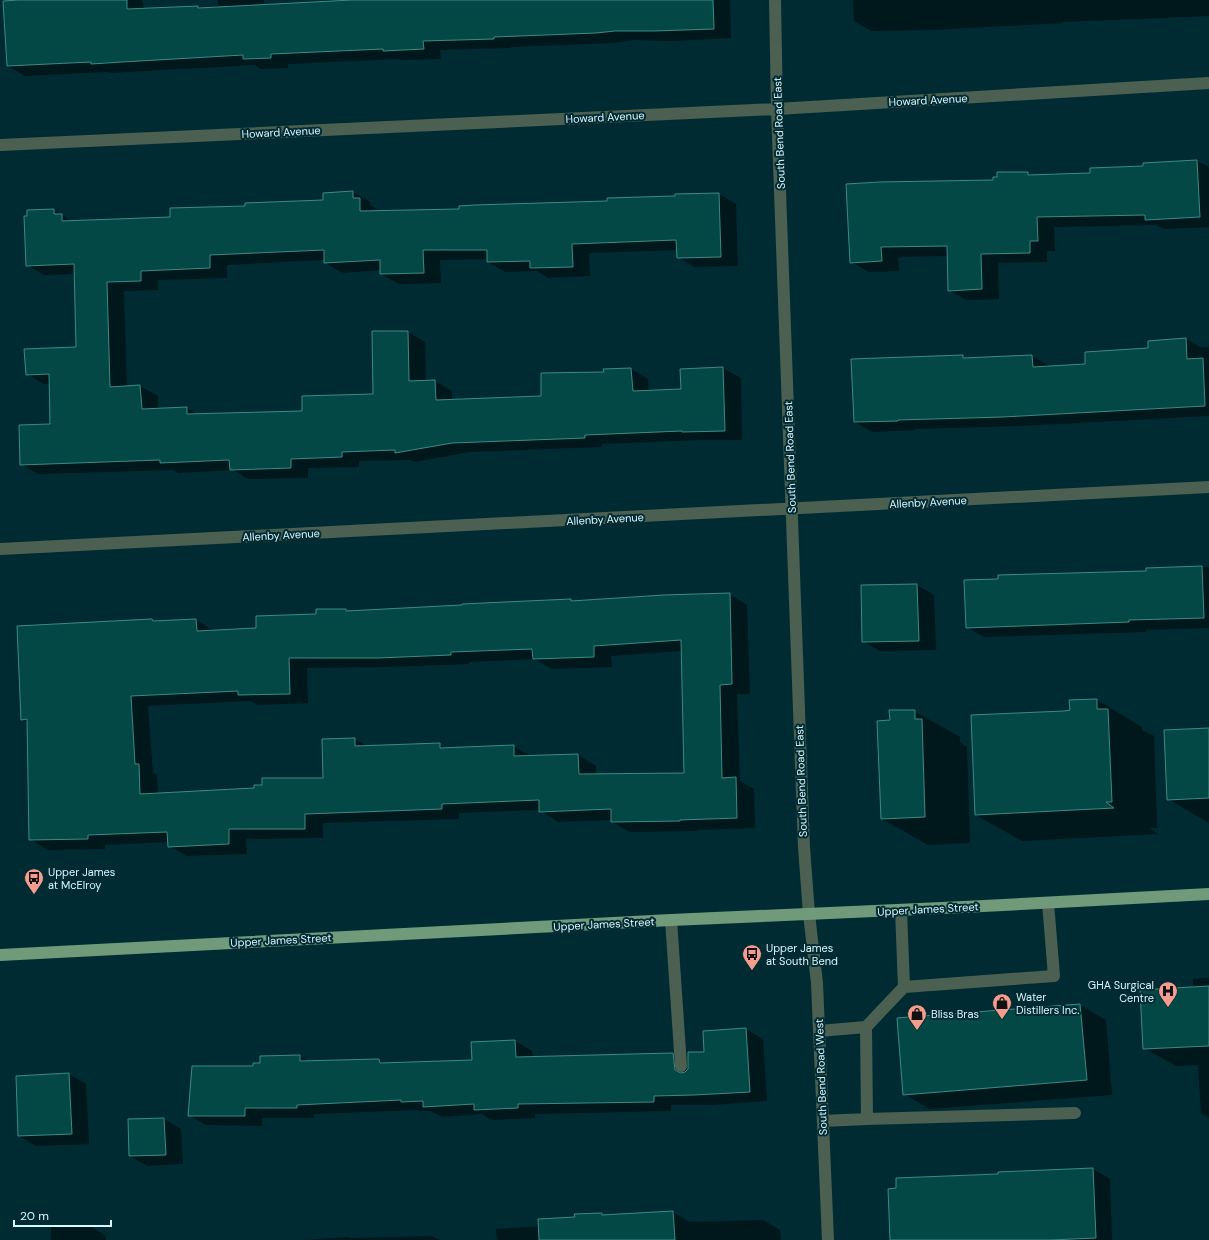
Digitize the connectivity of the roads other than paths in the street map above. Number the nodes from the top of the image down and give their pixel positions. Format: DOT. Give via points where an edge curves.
graph roads {
  1 [pos="775,0"];
  2 [pos="1209,83"];
  3 [pos="777,109"];
  4 [pos="0,145"];
  5 [pos="1209,487"];
  6 [pos="792,509"];
  7 [pos="0,549"];
  8 [pos="1209,894"];
  9 [pos="1048,903"];
  10 [pos="900,910"];
  11 [pos="809,914"];
  12 [pos="671,920"];
  13 [pos="0,955"];
  14 [pos="904,987"];
  15 [pos="866,1027"];
  16 [pos="819,1031"];
  17 [pos="681,1066"];
  18 [pos="1075,1113"];
  19 [pos="867,1119"];
  20 [pos="823,1121"];
  21 [pos="828,1240"];
  1 -- 3 [label="street, South Bend Road East"];
  2 -- 3 [label="street, Howard Avenue"];
  3 -- 4 [label="street, Howard Avenue"];
  3 -- 6 [label="street, South Bend Road East"];
  5 -- 6 [label="street, Allenby Avenue"];
  6 -- 7 [label="street, Allenby Avenue"];
  6 -- 11 [label="street, South Bend Road East" via="804,847"];
  8 -- 9 [label="main road, Upper James Street"];
  9 -- 10 [label="main road, Upper James Street"];
  9 -- 14 [label="street" via="1054,976"];
  10 -- 11 [label="main road, Upper James Street"];
  10 -- 14 [label="street"];
  11 -- 12 [label="main road, Upper James Street"];
  11 -- 16 [label="street, South Bend Road West" via="817,983"];
  12 -- 13 [label="main road, Upper James Street"];
  12 -- 17 [label="street"];
  14 -- 15 [label="street"];
  15 -- 16 [label="street"];
  15 -- 19 [label="street"];
  16 -- 20 [label="street, South Bend Road West"];
  18 -- 19 [label="street"];
  19 -- 20 [label="street"];
  20 -- 21 [label="street, South Bend Road West"];
}
